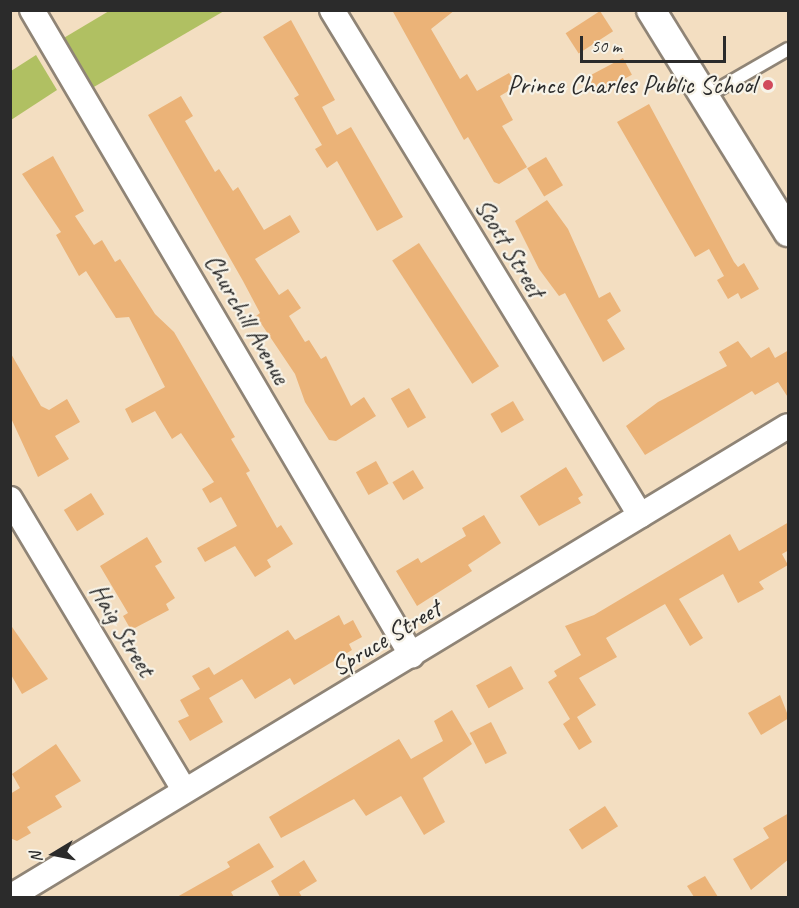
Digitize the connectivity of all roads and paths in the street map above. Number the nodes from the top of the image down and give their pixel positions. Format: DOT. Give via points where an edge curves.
graph roads {
  1 [pos="32,10"];
  2 [pos="332,10"];
  3 [pos="651,10"];
  4 [pos="789,49"];
  5 [pos="705,97"];
  6 [pos="789,232"];
  7 [pos="789,426"];
  8 [pos="10,499"];
  9 [pos="640,515"];
  10 [pos="412,656"];
  11 [pos="184,790"];
  12 [pos="10,897"];
  1 -- 10 [label="street, Churchill Avenue"];
  2 -- 9 [label="street, Scott Street"];
  3 -- 5 [label="street"];
  4 -- 5 [label="lane"];
  5 -- 6 [label="street"];
  7 -- 9 [label="street, Spruce Street"];
  8 -- 11 [label="street, Haig Street"];
  9 -- 10 [label="street, Spruce Street"];
  10 -- 11 [label="street, Spruce Street"];
  11 -- 12 [label="street, Spruce Street"];
}
